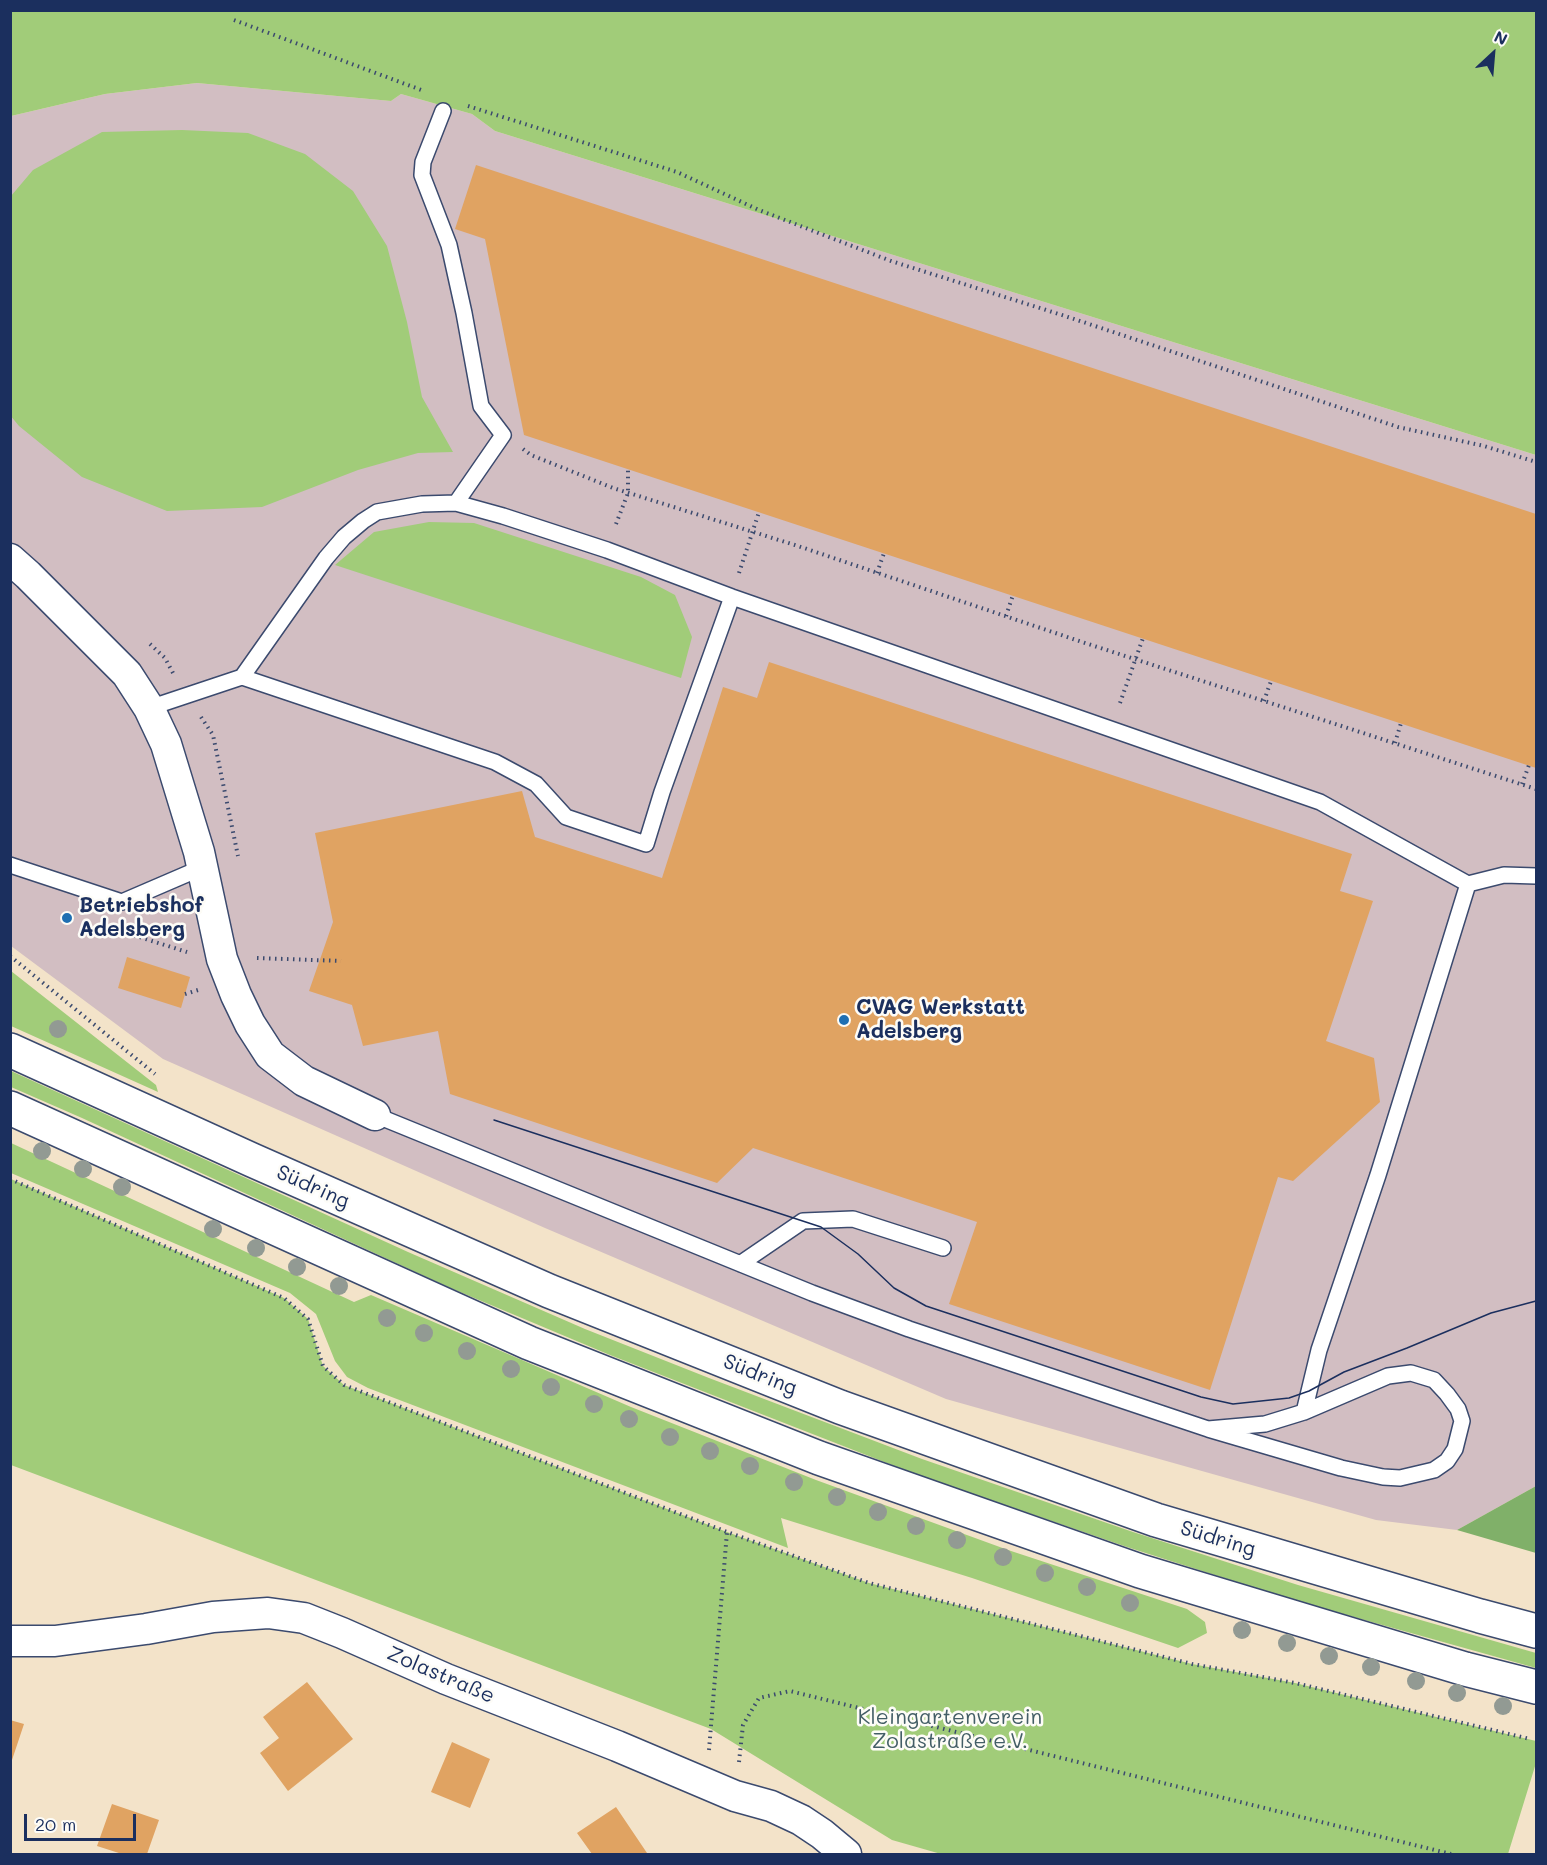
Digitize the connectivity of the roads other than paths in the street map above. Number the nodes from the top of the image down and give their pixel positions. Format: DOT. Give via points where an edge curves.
graph roads {
  1 [pos="443,111"];
  2 [pos="456,503"];
  3 [pos="10,560"];
  4 [pos="732,597"];
  5 [pos="242,677"];
  6 [pos="149,708"];
  7 [pos="10,865"];
  8 [pos="201,868"];
  9 [pos="1536,876"];
  10 [pos="1468,884"];
  11 [pos="10,1050"];
  12 [pos="10,1108"];
  13 [pos="375,1115"];
  14 [pos="943,1248"];
  15 [pos="740,1264"];
  16 [pos="1304,1412"];
  17 [pos="1208,1429"];
  18 [pos="1536,1631"];
  19 [pos="10,1641"];
  20 [pos="1536,1687"];
  21 [pos="846,1854"];
  1 -- 2 [label="lane" via="423,162 423,175 449,245 481,406 503,435"];
  2 -- 4 [label="lane" via="607,550"];
  2 -- 5 [label="lane" via="377,512 363,521 326,558"];
  3 -- 6 [label="street" via="126,674"];
  4 -- 5 [label="lane" via="646,844 566,817 536,784 495,762"];
  4 -- 10 [label="lane" via="1320,802"];
  5 -- 6 [label="lane"];
  6 -- 8 [label="street" via="166,744"];
  7 -- 8 [label="lane" via="122,902"];
  8 -- 13 [label="street" via="222,959 250,1024 270,1055 304,1081"];
  9 -- 10 [label="lane" via="1504,875"];
  10 -- 16 [label="lane" via="1319,1350"];
  11 -- 18 [label="main road, Südring" via="549,1291 840,1407 1156,1520"];
  12 -- 20 [label="main road" via="529,1342 819,1458 1140,1571"];
  13 -- 15 [label="lane"];
  14 -- 15 [label="lane" via="853,1219 803,1221"];
  15 -- 17 [label="lane" via="909,1329"];
  16 -- 17 [label="lane" via="1265,1424"];
  16 -- 17 [label="lane" via="1388,1376 1411,1373 1434,1380 1453,1401 1462,1421 1455,1449 1447,1461 1434,1470 1400,1478 1341,1468"];
  19 -- 21 [label="street, Zolastraße" via="55,1641 268,1612 303,1618 735,1796 771,1806 801,1820"];
}
